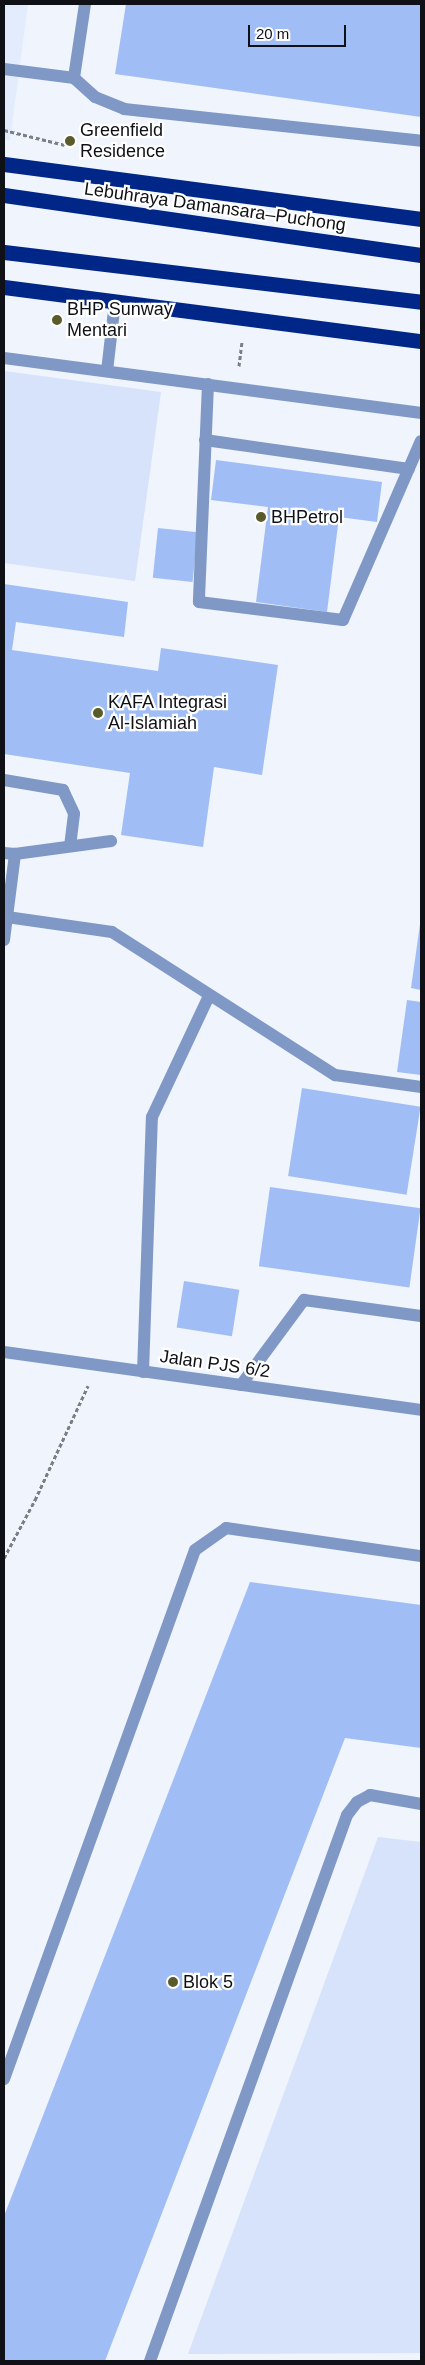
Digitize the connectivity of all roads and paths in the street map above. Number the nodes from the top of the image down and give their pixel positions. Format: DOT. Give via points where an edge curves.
graph roads {
  1 [pos="85,4"];
  2 [pos="4,69"];
  3 [pos="74,78"];
  4 [pos="4,130"];
  5 [pos="46,140"];
  6 [pos="421,141"];
  7 [pos="4,164"];
  8 [pos="4,195"];
  9 [pos="421,218"];
  10 [pos="421,246"];
  11 [pos="367,248"];
  12 [pos="4,252"];
  13 [pos="421,256"];
  14 [pos="4,287"];
  15 [pos="115,302"];
  16 [pos="421,302"];
  17 [pos="243,335"];
  18 [pos="421,341"];
  19 [pos="4,358"];
  20 [pos="107,371"];
  21 [pos="208,384"];
  22 [pos="236,388"];
  23 [pos="421,414"];
  24 [pos="205,440"];
  25 [pos="421,441"];
  26 [pos="409,469"];
  27 [pos="4,780"];
  28 [pos="111,842"];
  29 [pos="70,846"];
  30 [pos="9,854"];
  31 [pos="7,917"];
  32 [pos="4,940"];
  33 [pos="209,996"];
  34 [pos="421,1087"];
  35 [pos="421,1316"];
  36 [pos="4,1352"];
  37 [pos="99,1366"];
  38 [pos="143,1372"];
  39 [pos="241,1385"];
  40 [pos="421,1410"];
  41 [pos="421,1556"];
  42 [pos="4,1558"];
  43 [pos="421,1804"];
  44 [pos="4,2079"];
  45 [pos="150,2361"];
  1 -- 3 [label="street"];
  2 -- 3 [label="street"];
  3 -- 6 [label="street" via="95,97 124,109"];
  4 -- 5 [label="path"];
  7 -- 9 [label="highway"];
  8 -- 11 [label="highway, Lebuhraya Damansara–Puchong"];
  10 -- 11 [label="highway"];
  11 -- 13 [label="highway, Lebuhraya Damansara–Puchong"];
  12 -- 16 [label="highway"];
  14 -- 15 [label="highway"];
  15 -- 18 [label="highway"];
  15 -- 20 [label="street"];
  17 -- 22 [label="path"];
  19 -- 20 [label="street"];
  20 -- 21 [label="street"];
  21 -- 22 [label="street"];
  21 -- 24 [label="street"];
  22 -- 23 [label="street"];
  24 -- 26 [label="street"];
  24 -- 26 [label="street" via="199,602 343,620"];
  25 -- 26 [label="street"];
  27 -- 29 [label="street" via="62,790 74,814"];
  28 -- 29 [label="street"];
  29 -- 30 [label="street"];
  30 -- 31 [label="street"];
  31 -- 32 [label="street"];
  31 -- 33 [label="street" via="112,932"];
  33 -- 34 [label="street" via="335,1075"];
  33 -- 38 [label="street" via="152,1117"];
  35 -- 39 [label="street" via="304,1300"];
  36 -- 37 [label="street, Jalan PJS 6/2"];
  37 -- 38 [label="street, Jalan PJS 6/2"];
  37 -- 42 [label="path"];
  38 -- 39 [label="street, Jalan PJS 6/2"];
  39 -- 40 [label="street, Jalan PJS 6/2"];
  41 -- 44 [label="street" via="226,1528 195,1550"];
  43 -- 45 [label="street" via="370,1795 357,1802 347,1816"];
}
